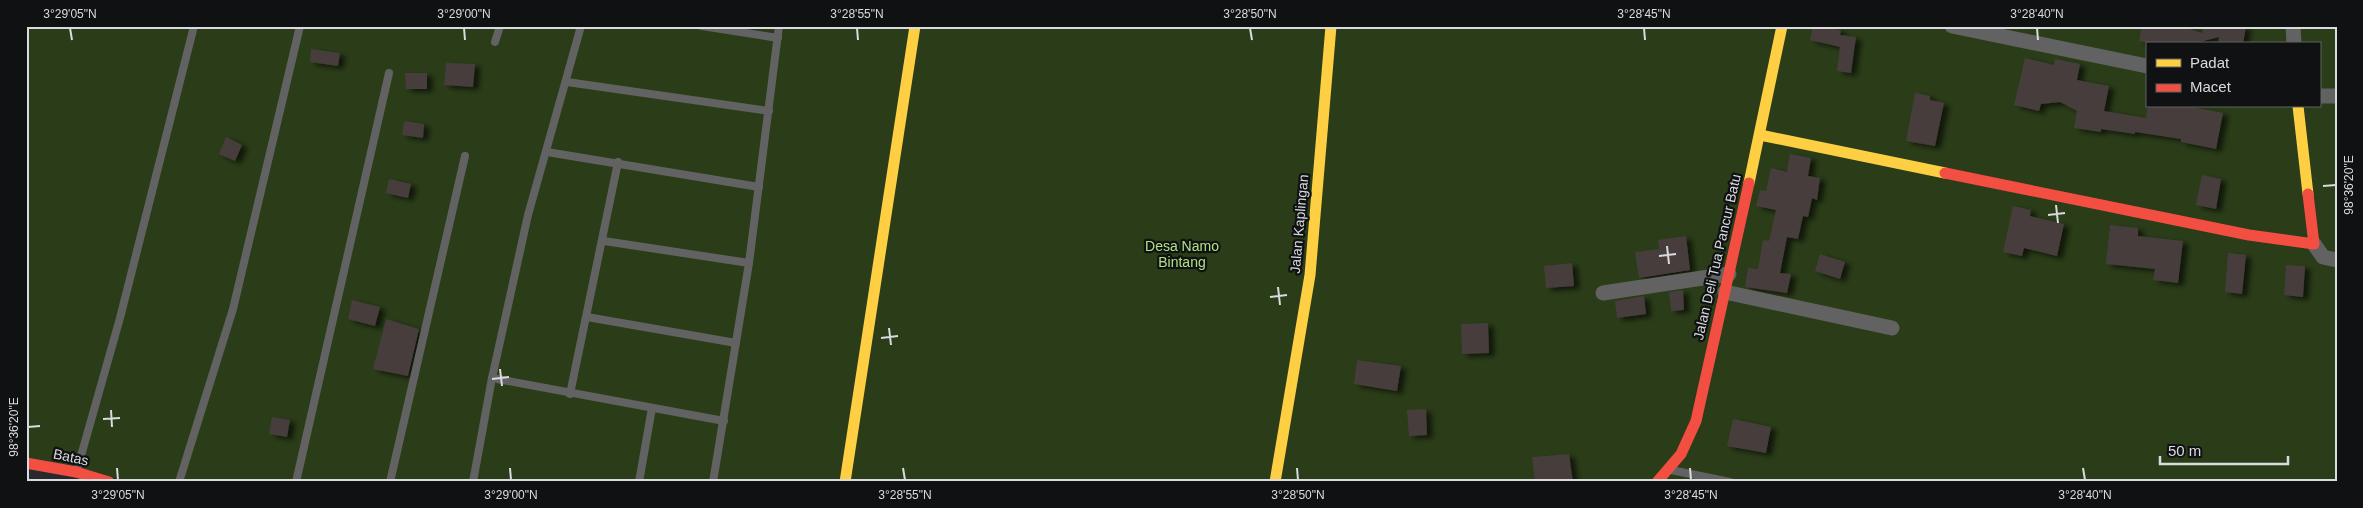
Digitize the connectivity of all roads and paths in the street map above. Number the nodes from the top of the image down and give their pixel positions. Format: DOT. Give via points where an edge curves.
graph roads {
  1 [pos="194,26"];
  2 [pos="300,26"];
  3 [pos="500,26"];
  4 [pos="581,26"];
  5 [pos="702,26"];
  6 [pos="779,26"];
  7 [pos="915,26"];
  8 [pos="1331,26"];
  9 [pos="1782,26"];
  10 [pos="1952,26"];
  11 [pos="2293,26"];
  12 [pos="778,38"];
  13 [pos="495,42"];
  14 [pos="2294,42"];
  15 [pos="2146,66"];
  16 [pos="389,73"];
  17 [pos="567,82"];
  18 [pos="2320,96"];
  19 [pos="2337,96"];
  20 [pos="2298,108"];
  21 [pos="770,111"];
  22 [pos="1760,135"];
  23 [pos="548,152"];
  24 [pos="465,156"];
  25 [pos="618,162"];
  26 [pos="759,187"];
  27 [pos="604,241"];
  28 [pos="2314,244"];
  29 [pos="2337,260"];
  30 [pos="750,263"];
  31 [pos="1729,274"];
  32 [pos="1725,292"];
  33 [pos="1603,293"];
  34 [pos="587,317"];
  35 [pos="1892,328"];
  36 [pos="736,342"];
  37 [pos="492,378"];
  38 [pos="570,394"];
  39 [pos="652,408"];
  40 [pos="724,421"];
  41 [pos="26,463"];
  42 [pos="1671,470"];
  43 [pos="76,472"];
  44 [pos="109,482"];
  45 [pos="179,482"];
  46 [pos="296,482"];
  47 [pos="390,482"];
  48 [pos="474,482"];
  49 [pos="639,482"];
  50 [pos="713,482"];
  51 [pos="845,482"];
  52 [pos="1275,482"];
  53 [pos="1657,482"];
  54 [pos="1730,482"];
  1 -- 43 [label="lane" via="120,318"];
  2 -- 45 [label="lane" via="233,309"];
  3 -- 13 [label="lane"];
  4 -- 17 [label="lane"];
  5 -- 12 [label="lane"];
  6 -- 12 [label="lane"];
  7 -- 51 [label="street"];
  8 -- 52 [label="street, Jalan Kaplingan" via="1310,275"];
  9 -- 22 [label="street, Jalan Deli Tua Pancur Batu"];
  10 -- 15 [label="street"];
  11 -- 14 [label="street"];
  12 -- 21 [label="lane"];
  16 -- 46 [label="lane"];
  17 -- 21 [label="lane"];
  17 -- 23 [label="lane"];
  18 -- 19 [label="street"];
  20 -- 28 [label="street"];
  21 -- 26 [label="lane"];
  22 -- 28 [label="street" via="2249,235"];
  22 -- 31 [label="street, Jalan Deli Tua Pancur Batu"];
  23 -- 25 [label="lane"];
  23 -- 37 [label="lane" via="528,215"];
  24 -- 47 [label="lane"];
  25 -- 26 [label="lane"];
  25 -- 27 [label="lane"];
  26 -- 30 [label="lane"];
  27 -- 30 [label="lane"];
  27 -- 34 [label="lane"];
  28 -- 29 [label="street" via="2324,257"];
  30 -- 36 [label="lane"];
  31 -- 32 [label="street, Jalan Deli Tua Pancur Batu"];
  31 -- 33 [label="street"];
  32 -- 35 [label="street"];
  32 -- 42 [label="street, Jalan Deli Tua Pancur Batu" via="1696,421 1684,452"];
  34 -- 36 [label="lane"];
  34 -- 38 [label="lane"];
  36 -- 40 [label="lane"];
  37 -- 38 [label="lane"];
  37 -- 48 [label="lane"];
  38 -- 39 [label="lane"];
  39 -- 40 [label="lane"];
  39 -- 49 [label="lane"];
  40 -- 50 [label="lane"];
  41 -- 43 [label="street, Batas"];
  42 -- 53 [label="street, Jalan Deli Tua Pancur Batu"];
  42 -- 54 [label="lane"];
  43 -- 44 [label="street, Batas"];
}
